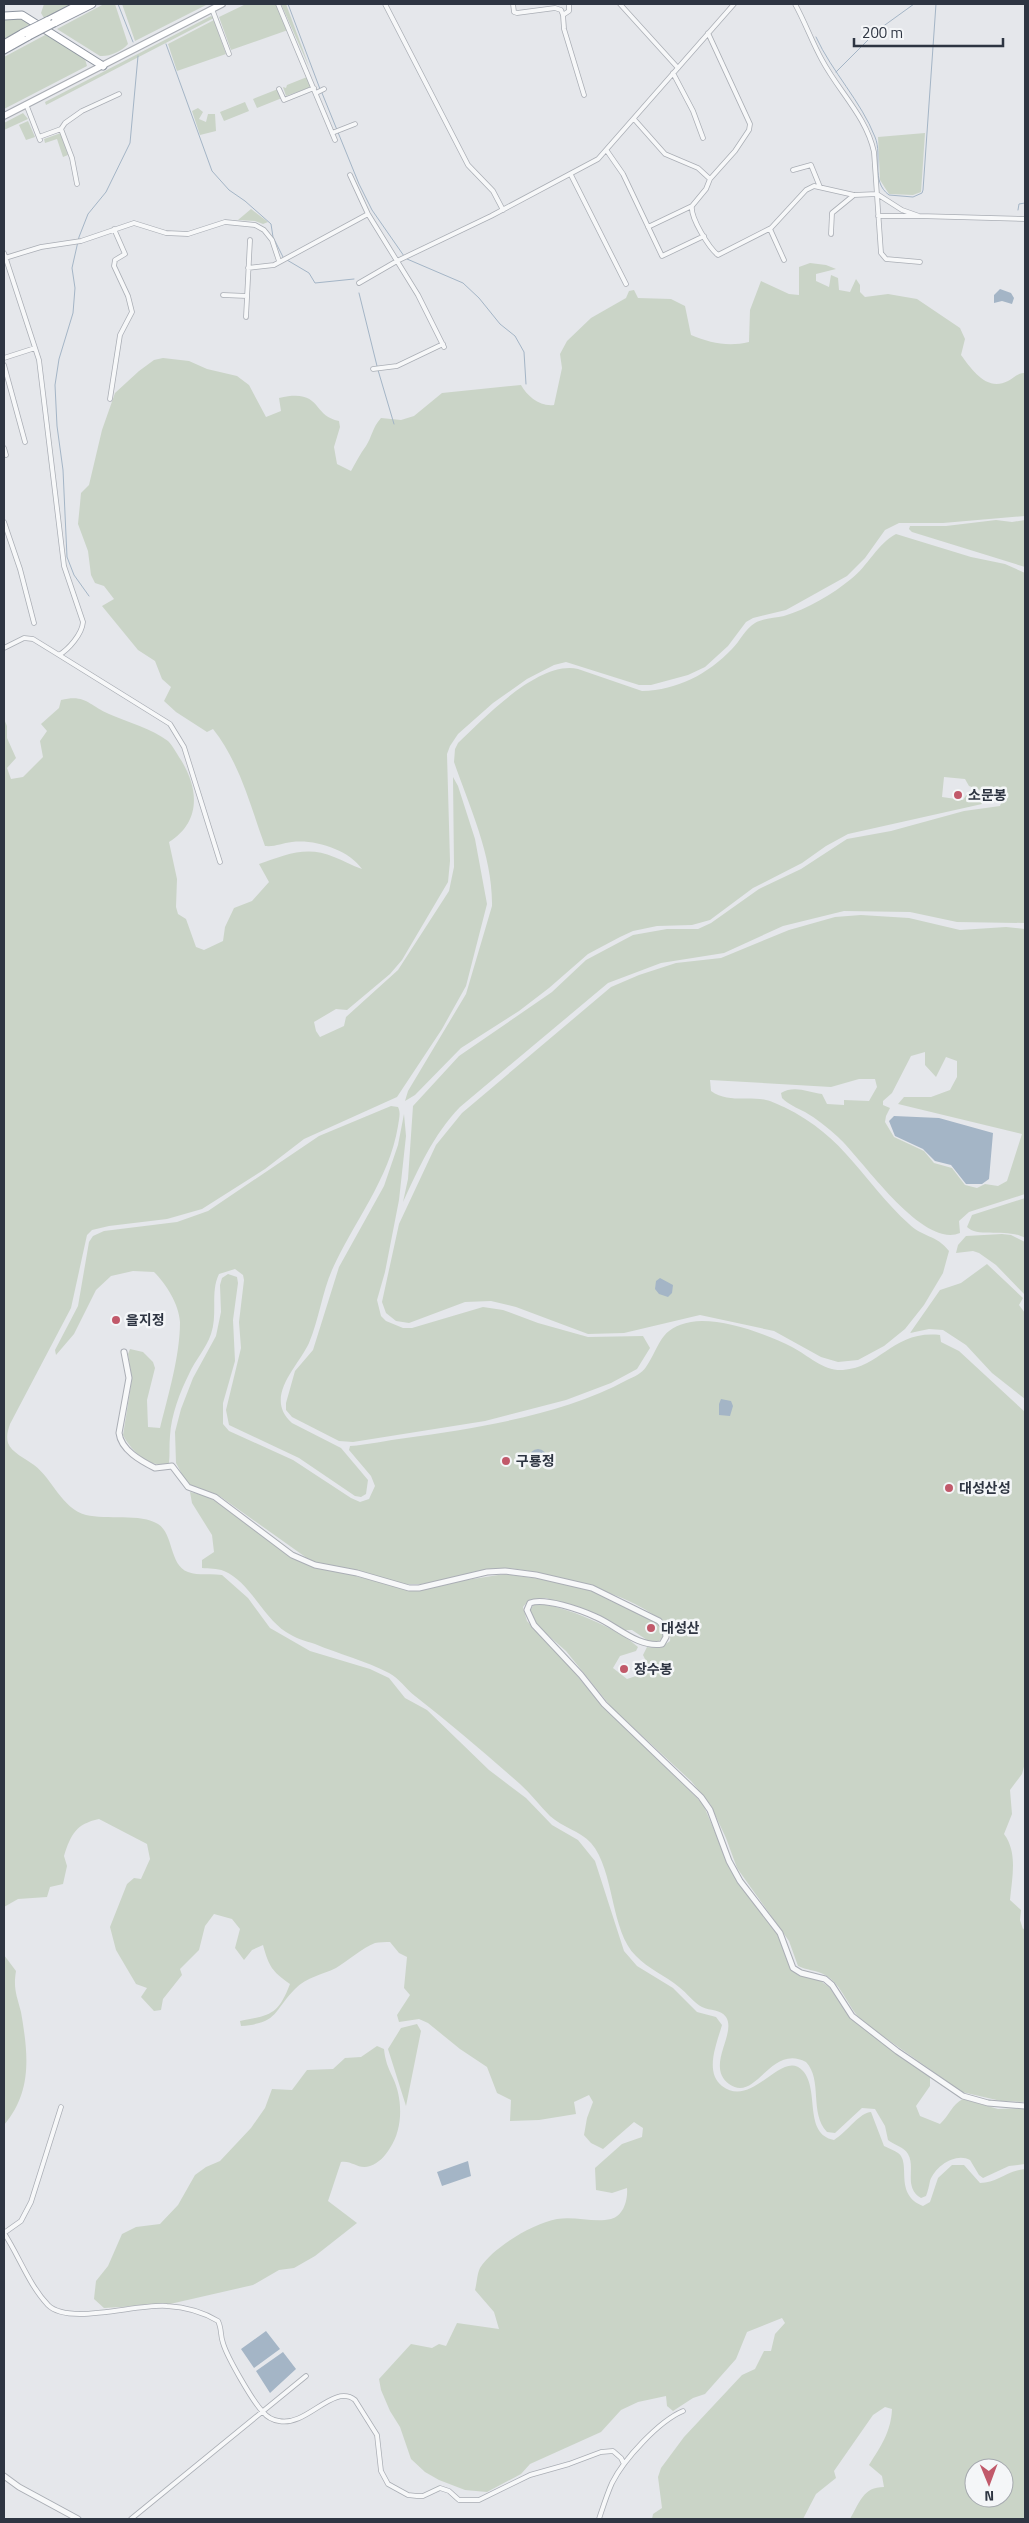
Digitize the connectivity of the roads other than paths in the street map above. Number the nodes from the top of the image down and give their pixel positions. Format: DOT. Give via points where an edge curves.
graph roads {
  1 [pos="80,4"];
  2 [pos="92,4"];
  3 [pos="222,4"];
  4 [pos="278,4"];
  5 [pos="385,4"];
  6 [pos="513,4"];
  7 [pos="569,4"];
  8 [pos="620,4"];
  9 [pos="734,4"];
  10 [pos="795,4"];
  11 [pos="212,9"];
  12 [pos="563,15"];
  13 [pos="4,16"];
  14 [pos="51,22"];
  15 [pos="708,33"];
  16 [pos="26,35"];
  17 [pos="4,44"];
  18 [pos="4,50"];
  19 [pos="229,54"];
  20 [pos="103,66"];
  21 [pos="678,68"];
  22 [pos="673,73"];
  23 [pos="279,89"];
  24 [pos="319,90"];
  25 [pos="119,94"];
  26 [pos="584,95"];
  27 [pos="26,104"];
  28 [pos="4,116"];
  29 [pos="634,119"];
  30 [pos="355,124"];
  31 [pos="61,129"];
  32 [pos="333,132"];
  33 [pos="703,138"];
  34 [pos="335,140"];
  35 [pos="607,150"];
  36 [pos="793,170"];
  37 [pos="350,175"];
  38 [pos="571,175"];
  39 [pos="710,179"];
  40 [pos="77,184"];
  41 [pos="820,187"];
  42 [pos="877,194"];
  43 [pos="854,195"];
  44 [pos="692,206"];
  45 [pos="502,210"];
  46 [pos="368,214"];
  47 [pos="878,216"];
  48 [pos="919,216"];
  49 [pos="1025,219"];
  50 [pos="648,227"];
  51 [pos="114,229"];
  52 [pos="770,229"];
  53 [pos="832,234"];
  54 [pos="704,236"];
  55 [pos="250,240"];
  56 [pos="4,252"];
  57 [pos="6,258"];
  58 [pos="784,260"];
  59 [pos="279,261"];
  60 [pos="397,261"];
  61 [pos="920,262"];
  62 [pos="248,268"];
  63 [pos="359,283"];
  64 [pos="626,284"];
  65 [pos="223,295"];
  66 [pos="247,296"];
  67 [pos="246,317"];
  68 [pos="35,348"];
  69 [pos="4,358"];
  70 [pos="4,365"];
  71 [pos="373,369"];
  72 [pos="110,399"];
  73 [pos="25,442"];
  74 [pos="4,448"];
  75 [pos="6,455"];
  76 [pos="4,522"];
  77 [pos="34,623"];
  78 [pos="4,648"];
  79 [pos="59,655"];
  80 [pos="220,862"];
  81 [pos="124,1352"];
  82 [pos="1025,2106"];
  83 [pos="61,2107"];
  84 [pos="4,2233"];
  85 [pos="306,2376"];
  86 [pos="683,2411"];
  87 [pos="262,2412"];
  88 [pos="624,2464"];
  89 [pos="4,2476"];
  90 [pos="78,2519"];
  91 [pos="131,2519"];
  92 [pos="599,2519"];
  1 -- 14 [label="highway"];
  2 -- 14 [label="highway"];
  3 -- 11 [label="main road"];
  4 -- 24 [label="street"];
  5 -- 45 [label="street" via="468,165 493,192"];
  6 -- 12 [label="street" via="517,13 555,8"];
  7 -- 12 [label="street" via="569,10"];
  8 -- 21 [label="street"];
  9 -- 15 [label="street"];
  10 -- 42 [label="street" via="823,61 870,136"];
  11 -- 19 [label="street"];
  11 -- 20 [label="main road"];
  12 -- 26 [label="street" via="564,29"];
  13 -- 20 [label="highway" via="22,15"];
  14 -- 16 [label="highway, bridge"];
  15 -- 21 [label="street"];
  15 -- 39 [label="street" via="750,124 735,151"];
  16 -- 17 [label="highway"];
  16 -- 18 [label="highway"];
  20 -- 27 [label="main road"];
  21 -- 22 [label="street"];
  22 -- 29 [label="street"];
  22 -- 33 [label="street"];
  23 -- 24 [label="street" via="284,100"];
  24 -- 32 [label="street"];
  25 -- 31 [label="street" via="82,111"];
  27 -- 28 [label="main road"];
  27 -- 31 [label="street" via="40,138"];
  29 -- 35 [label="street"];
  29 -- 39 [label="street" via="665,154 698,168"];
  30 -- 32 [label="street"];
  31 -- 40 [label="street"];
  32 -- 34 [label="street"];
  35 -- 38 [label="street"];
  35 -- 50 [label="street" via="623,174"];
  36 -- 41 [label="street" via="811,165"];
  37 -- 46 [label="street"];
  38 -- 45 [label="street"];
  38 -- 64 [label="street"];
  39 -- 44 [label="street"];
  41 -- 43 [label="street"];
  41 -- 52 [label="street" via="806,190"];
  42 -- 43 [label="street"];
  42 -- 47 [label="street"];
  42 -- 48 [label="street" via="902,210"];
  43 -- 53 [label="street" via="832,213"];
  44 -- 50 [label="street"];
  44 -- 54 [label="street"];
  45 -- 60 [label="street"];
  46 -- 59 [label="street"];
  46 -- 60 [label="street"];
  47 -- 48 [label="street"];
  47 -- 61 [label="street" via="883,257 898,262"];
  48 -- 49 [label="street"];
  50 -- 54 [label="street" via="662,256"];
  51 -- 57 [label="street" via="79,241 40,247"];
  51 -- 59 [label="street" via="134,223 166,233 188,234 225,222 255,225 272,240"];
  51 -- 72 [label="street" via="124,254 115,260 114,266 132,312 120,335"];
  52 -- 54 [label="street" via="720,255 713,251"];
  52 -- 58 [label="street"];
  55 -- 62 [label="street"];
  56 -- 57 [label="street"];
  57 -- 68 [label="street"];
  59 -- 62 [label="street" via="269,267"];
  60 -- 63 [label="street"];
  60 -- 71 [label="street" via="443,345 392,368"];
  62 -- 66 [label="street"];
  65 -- 66 [label="street"];
  66 -- 67 [label="street"];
  68 -- 69 [label="street"];
  68 -- 79 [label="street" via="44,388 64,566 83,622 77,636"];
  70 -- 73 [label="street"];
  74 -- 75 [label="street"];
  76 -- 77 [label="street"];
  78 -- 79 [label="street" via="24,638"];
  79 -- 80 [label="street" via="170,724 184,747"];
  81 -- 82 [label="street" via="129,1378 119,1433 129,1451 156,1468 172,1466 188,1488 215,1497 292,1554 315,1565 409,1588 487,1572 536,1575 592,1588 659,1621 666,1628 666,1636 662,1644 653,1646 597,1617 550,1602 534,1601 527,1610 534,1625 604,1704 701,1797 710,1810 729,1861 740,1881 780,1933 793,1968 825,1979 852,2016 962,2096 988,2103"];
  83 -- 84 [label="street" via="31,2202 21,2221"];
  84 -- 87 [label="street" via="35,2286 57,2312 78,2314 166,2306 192,2310 218,2321 224,2346"];
  85 -- 87 [label="street"];
  86 -- 88 [label="street" via="673,2415"];
  87 -- 88 [label="street" via="281,2422 293,2420 307,2415 337,2395 349,2395 377,2435 382,2476 397,2490 417,2496 440,2488 459,2500 479,2500 530,2475 608,2451 617,2454"];
  87 -- 91 [label="street"];
  88 -- 92 [label="street" via="612,2483"];
  89 -- 90 [label="street" via="19,2488"];
}
